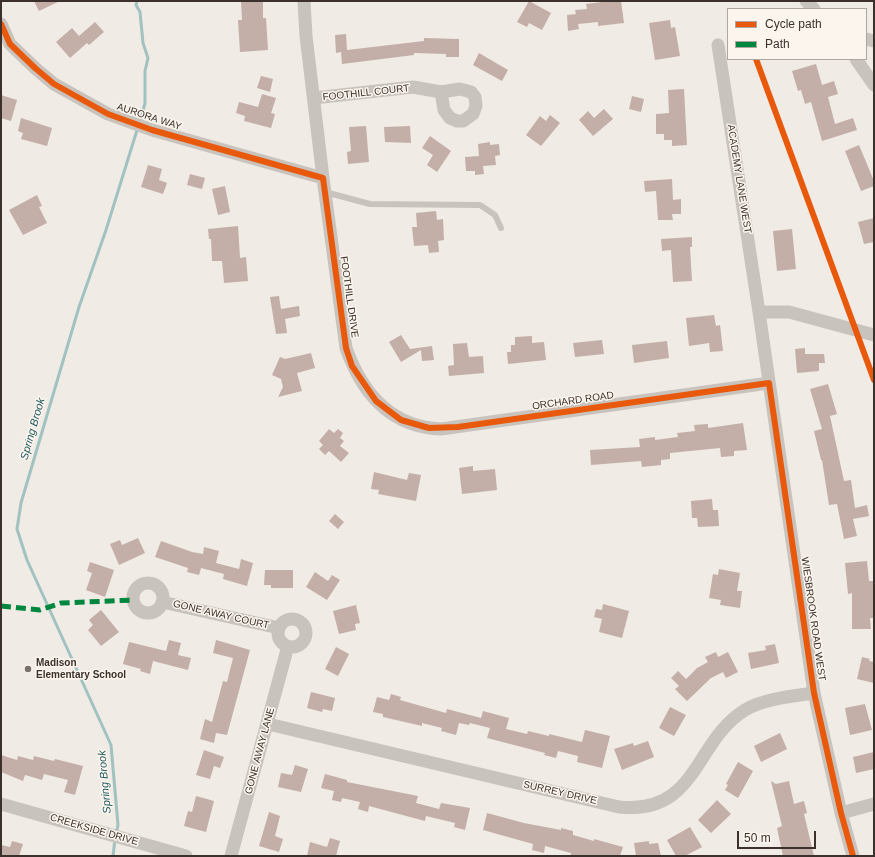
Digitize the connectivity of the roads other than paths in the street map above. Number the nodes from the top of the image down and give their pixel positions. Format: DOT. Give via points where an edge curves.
graph roads {
  1 [pos="304,1"];
  2 [pos="1,24"];
  3 [pos="718,45"];
  4 [pos="5,46"];
  5 [pos="857,60"];
  6 [pos="874,85"];
  7 [pos="441,92"];
  8 [pos="314,98"];
  9 [pos="322,178"];
  10 [pos="324,192"];
  11 [pos="501,228"];
  12 [pos="759,312"];
  13 [pos="874,335"];
  14 [pos="769,383"];
  15 [pos="384,408"];
  16 [pos="162,602"];
  17 [pos="279,628"];
  18 [pos="288,646"];
  19 [pos="814,692"];
  20 [pos="268,724"];
  21 [pos="1,804"];
  22 [pos="874,804"];
  23 [pos="840,813"];
  24 [pos="186,856"];
  25 [pos="231,856"];
  26 [pos="853,856"];
  1 -- 8 [label="street, FOOTHILL DRIVE"];
  2 -- 4 [label="street, AURORA WAY"];
  3 -- 12 [label="street, ACADEMY LANE WEST"];
  4 -- 9 [label="street, AURORA WAY" via="54,84 97,109 125,121"];
  5 -- 6 [label="street"];
  7 -- 8 [label="street, FOOTHILL COURT" via="413,88"];
  8 -- 9 [label="street, FOOTHILL DRIVE"];
  9 -- 10 [label="street, FOOTHILL DRIVE"];
  10 -- 11 [label="lane" via="370,204 480,205 496,215"];
  10 -- 15 [label="street, FOOTHILL DRIVE" via="346,348 360,380"];
  12 -- 13 [label="street" via="789,312"];
  12 -- 14 [label="street, ACADEMY LANE WEST"];
  14 -- 15 [label="street, ORCHARD ROAD" via="441,429 411,424"];
  14 -- 19 [label="street, WIESBROOK ROAD WEST"];
  16 -- 17 [label="street, GONE AWAY COURT"];
  17 -- 18 [label="street, GONE AWAY COURT" via="280,638"];
  17 -- 18 [label="street, GONE AWAY COURT" via="286,620 292,619 305,627 302,642"];
  18 -- 20 [label="street, GONE AWAY LANE"];
  19 -- 20 [label="street, SURREY DRIVE" via="773,700 746,709 719,734 693,774 668,798 636,807 619,807"];
  19 -- 23 [label="street, WIESBROOK ROAD WEST"];
  20 -- 25 [label="street, GONE AWAY LANE"];
  21 -- 24 [label="street, CREEKSIDE DRIVE"];
  22 -- 23 [label="street"];
  23 -- 26 [label="street, WIESBROOK ROAD WEST"];
}
